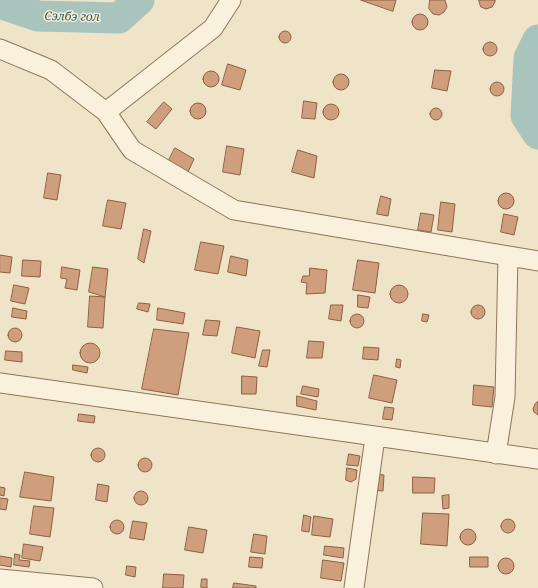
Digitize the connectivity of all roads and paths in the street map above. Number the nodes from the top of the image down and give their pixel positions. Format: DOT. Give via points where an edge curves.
graph roads {
  1 [pos="231,0"];
  2 [pos="0,49"];
  3 [pos="106,112"];
  4 [pos="508,256"];
  5 [pos="538,261"];
  6 [pos="0,383"];
  7 [pos="375,437"];
  8 [pos="496,454"];
  9 [pos="538,459"];
  10 [pos="0,578"];
  11 [pos="93,588"];
  12 [pos="354,588"];
  1 -- 3 [label="street" via="213,28"];
  2 -- 3 [label="street" via="51,70"];
  3 -- 4 [label="street" via="132,150 234,210"];
  4 -- 5 [label="street"];
  4 -- 8 [label="street" via="505,397"];
  6 -- 7 [label="street"];
  7 -- 8 [label="street"];
  7 -- 12 [label="street"];
  8 -- 9 [label="street"];
  10 -- 11 [label="street"];
}
